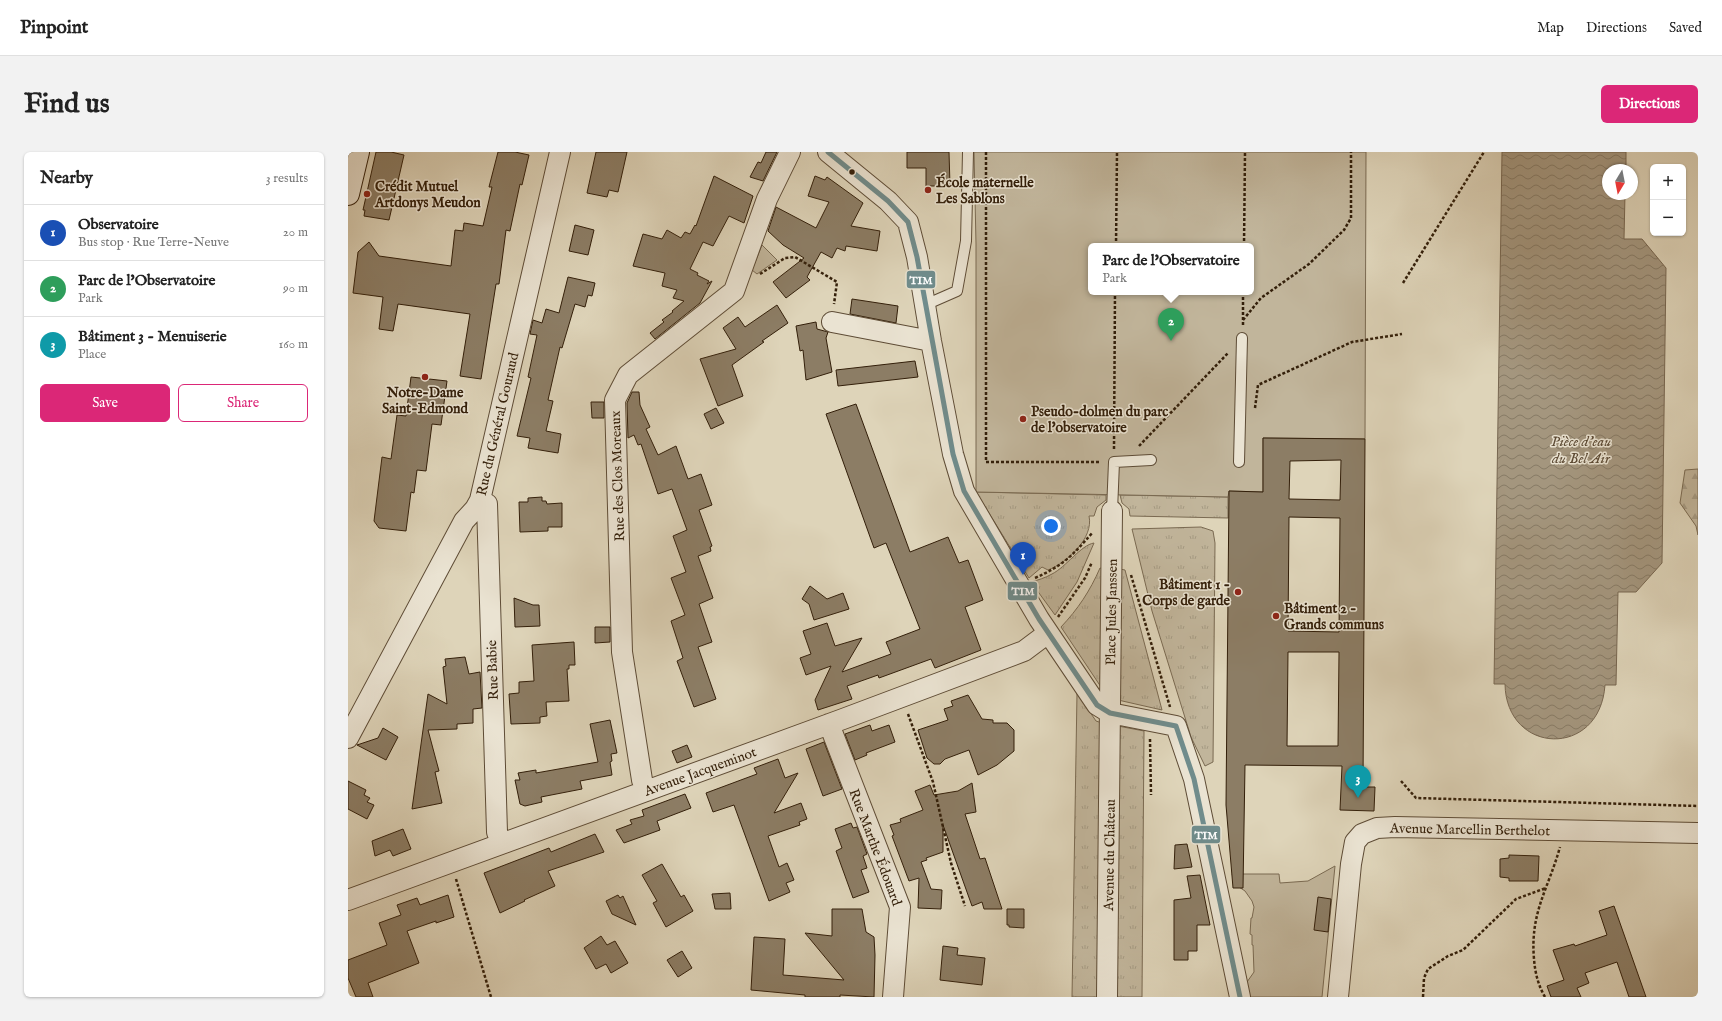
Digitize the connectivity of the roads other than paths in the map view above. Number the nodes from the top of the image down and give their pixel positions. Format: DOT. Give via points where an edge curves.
graph roads {
  1 [pos="358,152"];
  2 [pos="560,152"];
  3 [pos="790,152"];
  4 [pos="828,152"];
  5 [pos="968,152"];
  6 [pos="348,194"];
  7 [pos="925,305"];
  8 [pos="832,322"];
  9 [pos="1242,338"];
  10 [pos="931,341"];
  11 [pos="1151,460"];
  12 [pos="1240,462"];
  13 [pos="480,500"];
  14 [pos="1112,511"];
  15 [pos="1048,633"];
  16 [pos="1110,713"];
  17 [pos="829,724"];
  18 [pos="348,738"];
  19 [pos="646,790"];
  20 [pos="1698,833"];
  21 [pos="501,843"];
  22 [pos="348,900"];
  23 [pos="893,997"];
  24 [pos="1107,997"];
  25 [pos="1240,997"];
  26 [pos="1338,997"];
  1 -- 6 [label="main road"];
  2 -- 13 [label="street, Rue du Général Gouraud"];
  3 -- 19 [label="street, Rue des Clos Moreaux" via="767,199 734,291 628,375 615,400 622,652 642,780"];
  4 -- 7 [label="street" via="888,201 908,222"];
  5 -- 7 [label="lane" via="966,241 957,291"];
  7 -- 10 [label="street"];
  8 -- 10 [label="street"];
  9 -- 12 [label="lane"];
  10 -- 15 [label="street" via="953,454 964,491"];
  11 -- 14 [label="lane" via="1114,462"];
  13 -- 18 [label="street, Rue du Général Gouraud" via="464,521"];
  13 -- 21 [label="street, Rue Babie" via="487,504 497,832"];
  14 -- 16 [label="street, Place Jules Janssen"];
  15 -- 16 [label="street" via="1097,705"];
  15 -- 17 [label="street, Avenue Jacqueminot" via="1024,651"];
  16 -- 24 [label="street, Avenue du Château"];
  16 -- 25 [label="street" via="1176,726 1194,779"];
  17 -- 19 [label="street, Avenue Jacqueminot"];
  17 -- 23 [label="street, Rue Marthe Édouard" via="900,907"];
  19 -- 21 [label="street, Avenue Jacqueminot"];
  20 -- 26 [label="street, Avenue Marcellin Berthelot" via="1395,827 1377,828 1362,834 1356,842 1351,864"];
  21 -- 22 [label="street, Avenue Jacqueminot"];
}
